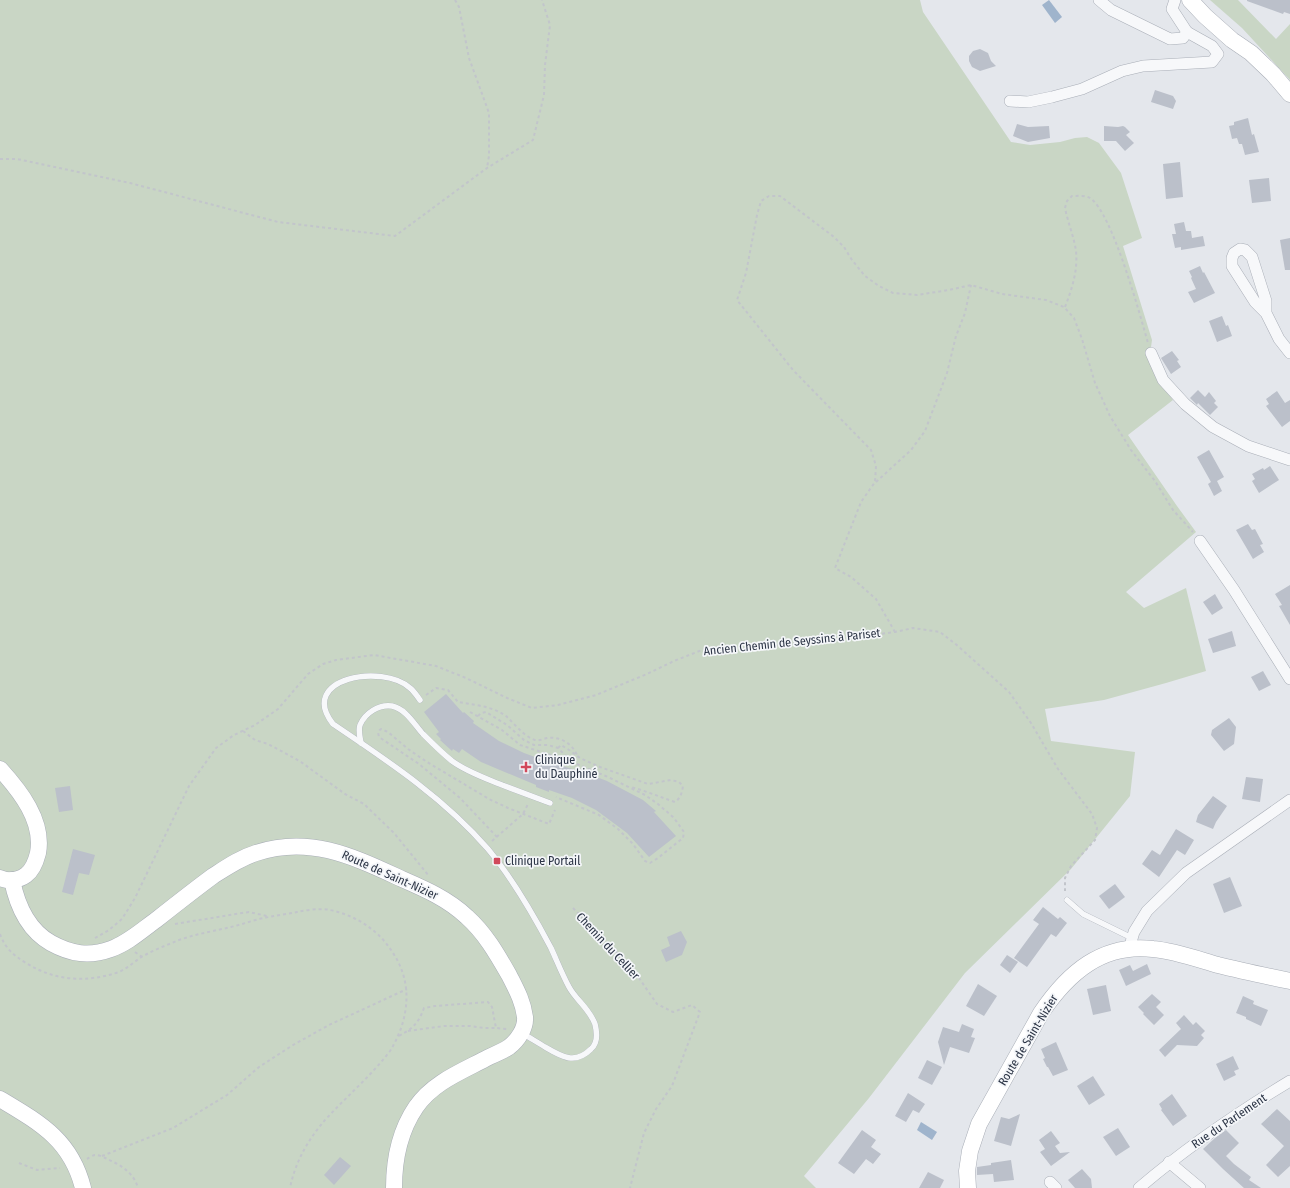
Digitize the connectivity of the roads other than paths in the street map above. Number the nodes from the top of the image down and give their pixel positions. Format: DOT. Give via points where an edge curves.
graph roads {
  1 [pos="1099,0"];
  2 [pos="1175,0"];
  3 [pos="1190,0"];
  4 [pos="1187,32"];
  5 [pos="1290,94"];
  6 [pos="1010,101"];
  7 [pos="1266,313"];
  8 [pos="1151,353"];
  9 [pos="1290,353"];
  10 [pos="1290,460"];
  11 [pos="1200,541"];
  12 [pos="1290,679"];
  13 [pos="420,700"];
  14 [pos="361,743"];
  15 [pos="0,769"];
  16 [pos="1290,800"];
  17 [pos="550,803"];
  18 [pos="6,879"];
  19 [pos="1067,900"];
  20 [pos="1130,943"];
  21 [pos="1290,981"];
  22 [pos="522,1033"];
  23 [pos="1290,1081"];
  24 [pos="0,1099"];
  25 [pos="1169,1162"];
  26 [pos="83,1188"];
  27 [pos="394,1188"];
  28 [pos="968,1188"];
  29 [pos="1139,1188"];
  30 [pos="1200,1188"];
  1 -- 4 [label="street" via="1111,10 1170,40 1183,38"];
  2 -- 4 [label="street" via="1172,9"];
  3 -- 5 [label="main road" via="1204,16 1251,53"];
  4 -- 6 [label="street" via="1212,46 1218,54 1212,62 1143,66 1122,71 1082,88 1052,97 1028,102"];
  7 -- 7 [label="street" via="1266,300 1252,257 1240,249 1234,253 1232,266"];
  7 -- 9 [label="street" via="1279,339"];
  8 -- 10 [label="street" via="1163,380 1185,404 1213,427 1248,446"];
  11 -- 12 [label="street"];
  13 -- 14 [label="lane" via="410,688 386,677 358,676 338,682 327,694 324,710 332,724"];
  14 -- 17 [label="lane" via="359,732 364,718 370,712 384,706 393,706 404,712 422,733 460,766 485,779"];
  14 -- 22 [label="lane" via="416,781 485,846 518,890 570,988 591,1014 597,1035 593,1048 585,1055 567,1058"];
  15 -- 18 [label="main road" via="16,786 32,815 38,834 38,851 32,868 19,879"];
  16 -- 20 [label="street" via="1186,873 1147,911"];
  18 -- 22 [label="main road, Route de Saint-Nizier" via="26,919 38,933 69,952 97,953 121,944 199,886 245,857 288,846 333,850 362,860 423,888 466,916 487,938 521,998 525,1017"];
  19 -- 20 [label="lane" via="1083,914"];
  20 -- 21 [label="main road, Route de Saint-Nizier"];
  20 -- 28 [label="main road, Route de Saint-Nizier" via="1084,966 1061,986 1041,1013 979,1124 970,1151"];
  22 -- 27 [label="main road" via="508,1048 442,1082 416,1106 402,1132 398,1146"];
  23 -- 25 [label="street, Rue du Parlement" via="1250,1105"];
  24 -- 26 [label="main road" via="52,1133 79,1163"];
  25 -- 29 [label="street, Rue du Parlement"];
  25 -- 30 [label="street"];
}
